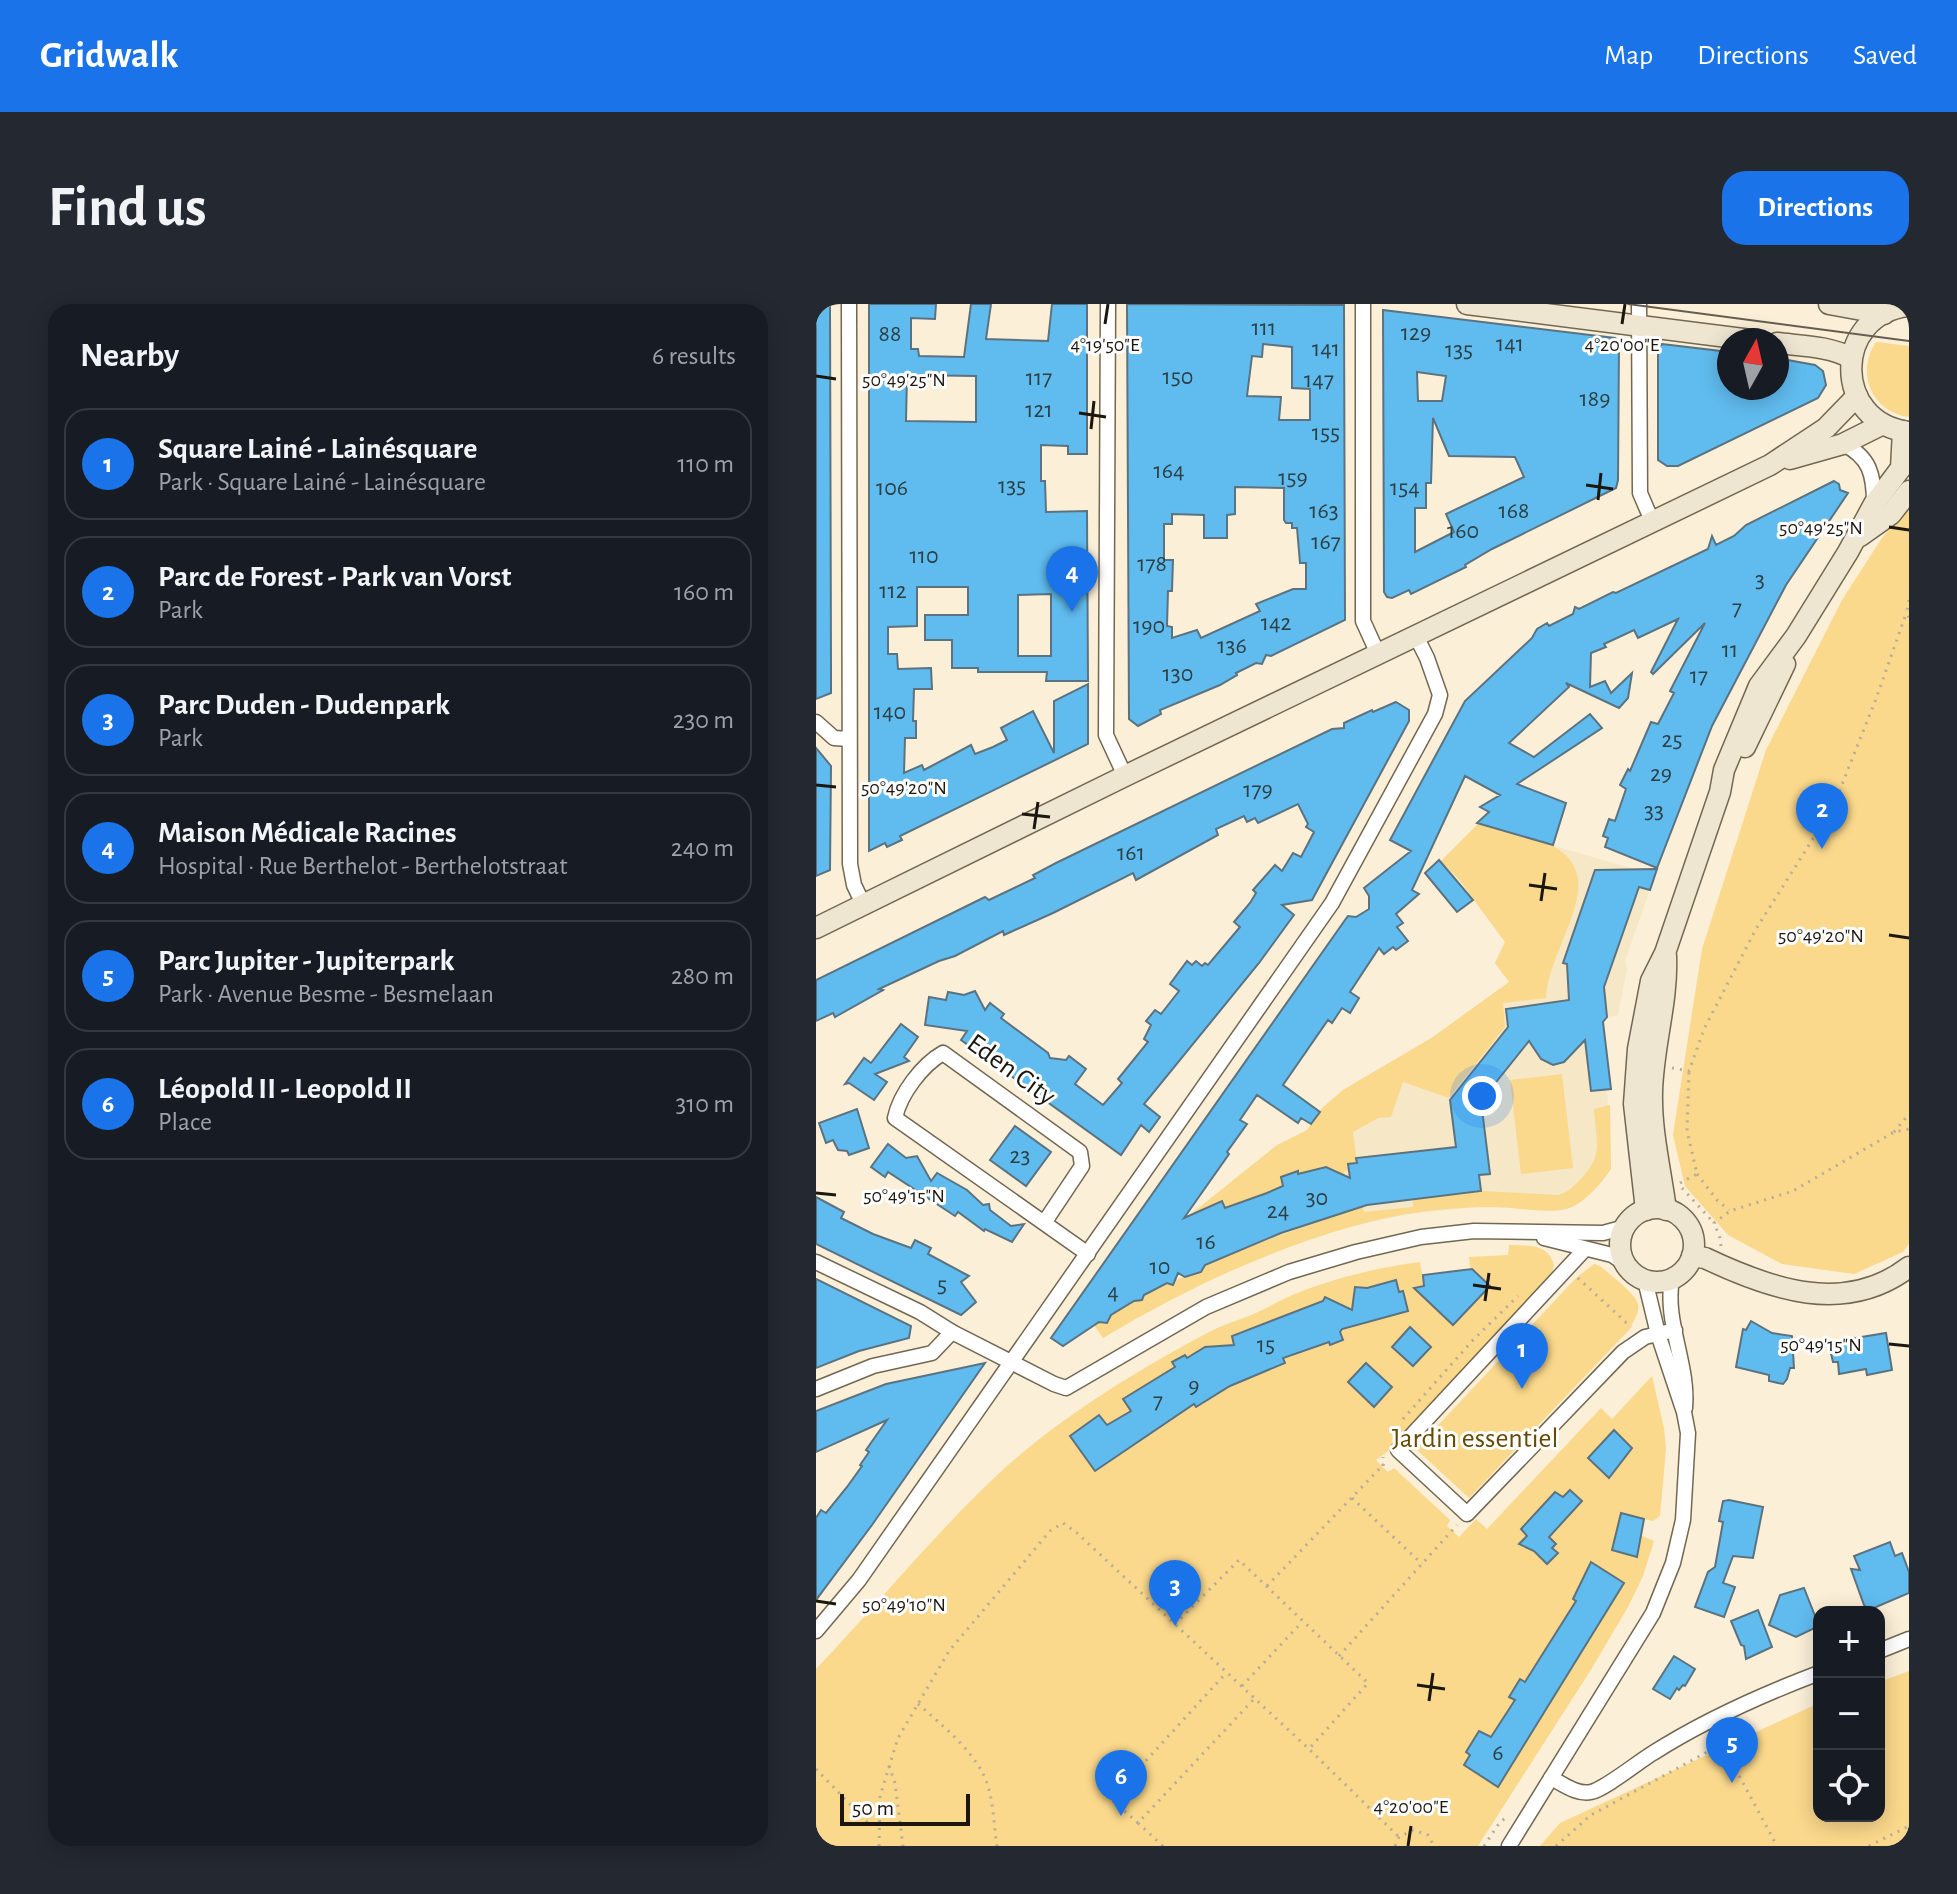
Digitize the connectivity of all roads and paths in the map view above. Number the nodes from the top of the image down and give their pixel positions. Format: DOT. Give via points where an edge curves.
graph roads {
  1 [pos="849,304"];
  2 [pos="1108,304"];
  3 [pos="1363,304"];
  4 [pos="1467,304"];
  5 [pos="1639,304"];
  6 [pos="1829,304"];
  7 [pos="1896,308"];
  8 [pos="1639,326"];
  9 [pos="1717,336"];
  10 [pos="1789,344"];
  11 [pos="1851,358"];
  12 [pos="1857,396"];
  13 [pos="1883,424"];
  14 [pos="1906,432"];
  15 [pos="1843,444"];
  16 [pos="1770,465"];
  17 [pos="1909,491"];
  18 [pos="1874,504"];
  19 [pos="1652,521"];
  20 [pos="1857,538"];
  21 [pos="1909,600"];
  22 [pos="1907,611"];
  23 [pos="1909,618"];
  24 [pos="1416,636"];
  25 [pos="1378,654"];
  26 [pos="816,722"];
  27 [pos="849,739"];
  28 [pos="1125,776"];
  29 [pos="864,906"];
  30 [pos="816,928"];
  31 [pos="1670,1068"];
  32 [pos="1689,1071"];
  33 [pos="1909,1114"];
  34 [pos="1909,1129"];
  35 [pos="1894,1132"];
  36 [pos="1697,1174"];
  37 [pos="1678,1184"];
  38 [pos="1672,1185"];
  39 [pos="1656,1210"];
  40 [pos="1730,1211"];
  41 [pos="1044,1223"];
  42 [pos="1714,1223"];
  43 [pos="1625,1227"];
  44 [pos="1524,1233"];
  45 [pos="1585,1249"];
  46 [pos="1721,1250"];
  47 [pos="1088,1254"];
  48 [pos="1692,1256"];
  49 [pos="816,1262"];
  50 [pos="1624,1263"];
  51 [pos="1909,1267"];
  52 [pos="1576,1275"];
  53 [pos="1672,1279"];
  54 [pos="1645,1280"];
  55 [pos="1632,1329"];
  56 [pos="1675,1330"];
  57 [pos="952,1332"];
  58 [pos="1658,1334"];
  59 [pos="1012,1362"];
  60 [pos="816,1389"];
  61 [pos="1684,1412"];
  62 [pos="1398,1450"];
  63 [pos="1352,1498"];
  64 [pos="1467,1514"];
  65 [pos="1422,1564"];
  66 [pos="1266,1587"];
  67 [pos="1302,1622"];
  68 [pos="1175,1624"];
  69 [pos="816,1631"];
  70 [pos="1909,1639"];
  71 [pos="1885,1649"];
  72 [pos="1339,1656"];
  73 [pos="1226,1673"];
  74 [pos="1813,1675"];
  75 [pos="1242,1687"];
  76 [pos="1254,1698"];
  77 [pos="918,1704"];
  78 [pos="1309,1749"];
  79 [pos="889,1766"];
  80 [pos="816,1769"];
  81 [pos="1551,1778"];
  82 [pos="1138,1823"];
  83 [pos="878,1825"];
  84 [pos="1909,1826"];
  85 [pos="1399,1837"];
  86 [pos="1508,1844"];
  87 [pos="879,1846"];
  88 [pos="903,1846"];
  89 [pos="997,1846"];
  90 [pos="1163,1846"];
  91 [pos="1395,1846"];
  92 [pos="1434,1846"];
  93 [pos="1556,1846"];
  94 [pos="1777,1846"];
  95 [pos="1869,1846"];
  1 -- 27 [label="street"];
  2 -- 28 [label="street" via="1106,735"];
  3 -- 25 [label="street" via="1363,621"];
  4 -- 8 [label="main road"];
  5 -- 8 [label="street"];
  6 -- 7 [label="main road"];
  7 -- 11 [label="main road" via="1861,334"];
  8 -- 9 [label="main road"];
  8 -- 19 [label="street" via="1640,493"];
  10 -- 11 [label="main road"];
  11 -- 12 [label="main road"];
  12 -- 13 [label="main road"];
  12 -- 16 [label="main road" via="1826,428"];
  13 -- 14 [label="main road"];
  13 -- 15 [label="main road"];
  14 -- 18 [label="main road" via="1901,468"];
  15 -- 16 [label="main road"];
  15 -- 18 [label="street" via="1870,467"];
  16 -- 19 [label="main road"];
  17 -- 20 [label="main road" via="1891,514"];
  18 -- 20 [label="main road"];
  19 -- 24 [label="main road"];
  20 -- 39 [label="main road" via="1751,701 1665,953 1667,983 1653,1065"];
  21 -- 22 [label="path"];
  22 -- 23 [label="path"];
  22 -- 32 [label="path" via="1833,807 1756,929 1704,1029"];
  24 -- 25 [label="main road"];
  24 -- 47 [label="street" via="1440,695 1435,714 1332,903"];
  25 -- 28 [label="main road"];
  26 -- 27 [label="street" via="834,738"];
  27 -- 29 [label="street" via="850,864"];
  28 -- 29 [label="main road"];
  29 -- 30 [label="main road"];
  31 -- 32 [label="path"];
  32 -- 36 [label="path" via="1687,1131"];
  33 -- 35 [label="path"];
  34 -- 35 [label="path"];
  35 -- 40 [label="path" via="1793,1191"];
  36 -- 37 [label="path"];
  36 -- 40 [label="path"];
  37 -- 38 [label="path"];
  37 -- 42 [label="path"];
  39 -- 43 [label="main road" via="1634,1217"];
  39 -- 48 [label="main road" via="1677,1215 1692,1233"];
  40 -- 42 [label="path"];
  41 -- 41 [label="street, Eden City" via="1082,1166 1080,1152 943,1053 930,1060 898,1104 895,1118"];
  41 -- 47 [label="street, Eden City"];
  42 -- 46 [label="path"];
  43 -- 44 [label="street" via="1603,1233"];
  43 -- 50 [label="main road" via="1620,1239"];
  44 -- 45 [label="street"];
  44 -- 59 [label="street" via="1421,1237 1289,1272 1206,1307 1066,1388"];
  45 -- 50 [label="street"];
  45 -- 62 [label="street"];
  47 -- 59 [label="street"];
  48 -- 51 [label="main road" via="1783,1289 1826,1296 1882,1284"];
  48 -- 53 [label="main road"];
  49 -- 57 [label="street"];
  50 -- 54 [label="main road"];
  52 -- 55 [label="path"];
  53 -- 54 [label="main road"];
  53 -- 56 [label="street"];
  54 -- 58 [label="street"];
  56 -- 58 [label="street"];
  56 -- 61 [label="street" via="1687,1387"];
  57 -- 59 [label="street"];
  57 -- 60 [label="street" via="932,1353 873,1366"];
  58 -- 61 [label="street"];
  58 -- 64 [label="street" via="1623,1352"];
  59 -- 69 [label="street" via="859,1580"];
  61 -- 81 [label="street" via="1688,1433 1683,1520 1665,1587"];
  62 -- 63 [label="path"];
  62 -- 64 [label="street"];
  63 -- 65 [label="path"];
  63 -- 66 [label="path"];
  64 -- 65 [label="path"];
  65 -- 72 [label="path"];
  66 -- 67 [label="path"];
  66 -- 68 [label="path" via="1239,1560"];
  67 -- 72 [label="path"];
  67 -- 75 [label="path"];
  68 -- 73 [label="path"];
  68 -- 77 [label="path" via="1063,1523 1050,1531 975,1617"];
  70 -- 71 [label="street"];
  72 -- 78 [label="path" via="1368,1683"];
  73 -- 75 [label="path"];
  73 -- 82 [label="path" via="1111,1799"];
  74 -- 81 [label="street" via="1712,1719 1593,1792 1580,1792"];
  75 -- 76 [label="path"];
  76 -- 78 [label="path"];
  76 -- 82 [label="path"];
  77 -- 79 [label="path"];
  77 -- 89 [label="path" via="978,1766 989,1788"];
  78 -- 85 [label="path"];
  79 -- 83 [label="path"];
  79 -- 88 [label="path"];
  80 -- 83 [label="path" via="868,1823"];
  81 -- 86 [label="street"];
  82 -- 90 [label="path"];
  83 -- 87 [label="path"];
  84 -- 95 [label="path"];
  85 -- 91 [label="path"];
  85 -- 92 [label="path" via="1421,1831"];
  93 -- 94 [label="path" via="1591,1815 1722,1744"];
}
